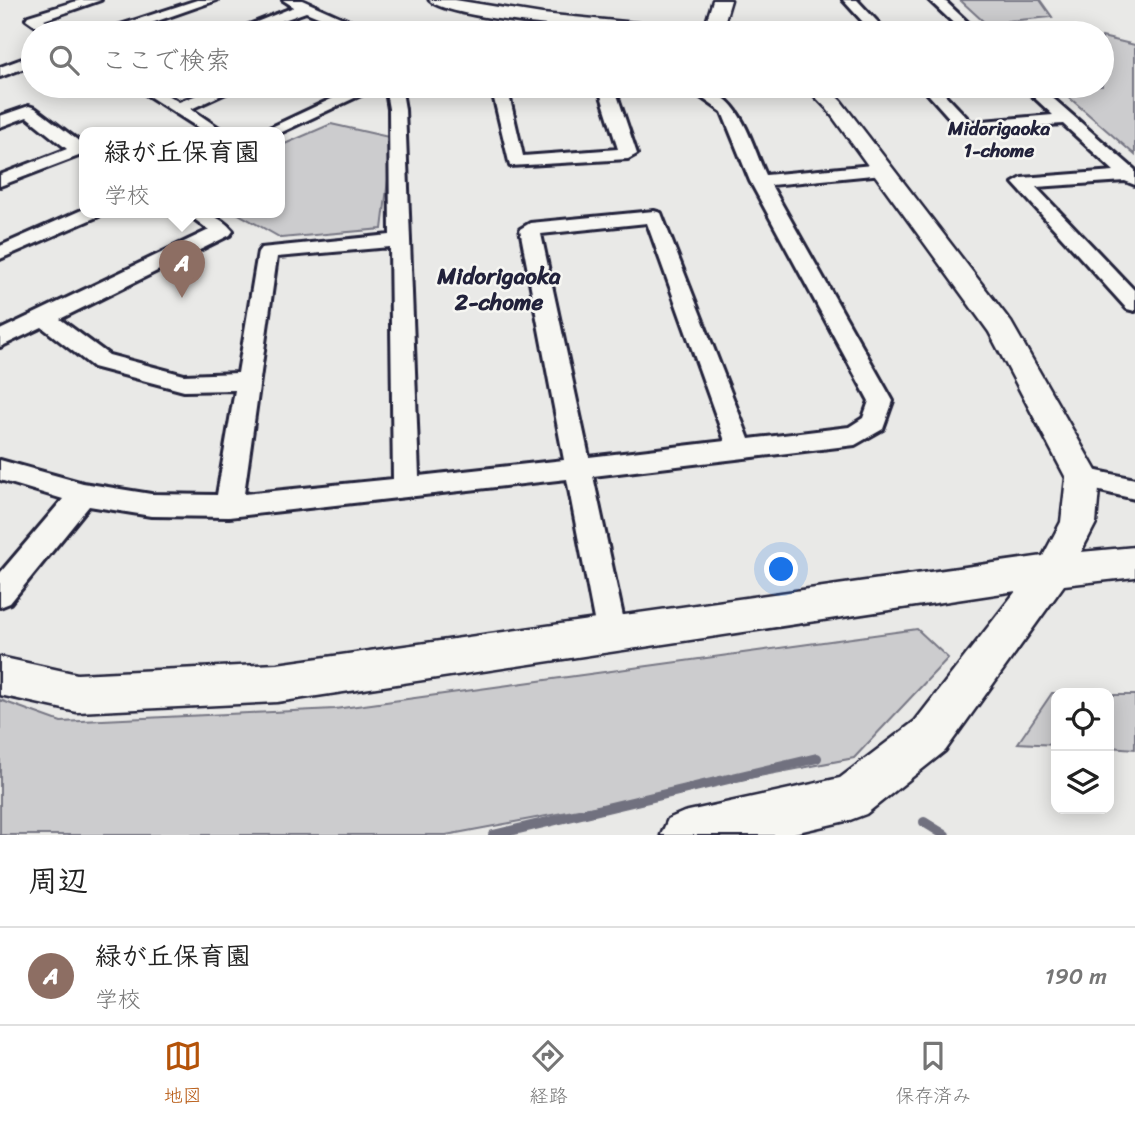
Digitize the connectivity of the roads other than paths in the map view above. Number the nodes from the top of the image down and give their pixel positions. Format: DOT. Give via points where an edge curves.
graph roads {
  1 [pos="94,0"];
  2 [pos="209,0"];
  3 [pos="290,0"];
  4 [pos="438,0"];
  5 [pos="722,0"];
  6 [pos="850,0"];
  7 [pos="936,0"];
  8 [pos="306,7"];
  9 [pos="36,21"];
  10 [pos="146,21"];
  11 [pos="268,21"];
  12 [pos="339,21"];
  13 [pos="557,21"];
  14 [pos="716,21"];
  15 [pos="870,21"];
  16 [pos="959,21"];
  17 [pos="21,64"];
  18 [pos="0,72"];
  19 [pos="162,98"];
  20 [pos="203,98"];
  21 [pos="345,98"];
  22 [pos="395,98"];
  23 [pos="502,98"];
  24 [pos="610,98"];
  25 [pos="711,98"];
  26 [pos="827,98"];
  27 [pos="940,98"];
  28 [pos="1043,98"];
  29 [pos="178,108"];
  30 [pos="1067,119"];
  31 [pos="0,122"];
  32 [pos="209,127"];
  33 [pos="280,127"];
  34 [pos="883,169"];
  35 [pos="1132,177"];
  36 [pos="0,181"];
  37 [pos="760,181"];
  38 [pos="79,218"];
  39 [pos="203,218"];
  40 [pos="399,240"];
  41 [pos="0,253"];
  42 [pos="1135,303"];
  43 [pos="43,317"];
  44 [pos="0,338"];
  45 [pos="247,381"];
  46 [pos="740,448"];
  47 [pos="577,468"];
  48 [pos="0,470"];
  49 [pos="1083,478"];
  50 [pos="406,488"];
  51 [pos="1135,489"];
  52 [pos="83,494"];
  53 [pos="229,506"];
  54 [pos="1135,562"];
  55 [pos="1054,570"];
  56 [pos="0,594"];
  57 [pos="612,635"];
  58 [pos="0,676"];
  59 [pos="754,827"];
  60 [pos="684,835"];
  1 -- 9 [label="street" via="33,19"];
  2 -- 10 [label="street"];
  3 -- 8 [label="street"];
  4 -- 13 [label="street"];
  5 -- 14 [label="street"];
  6 -- 15 [label="street"];
  7 -- 16 [label="street"];
  8 -- 11 [label="street"];
  8 -- 12 [label="street"];
  17 -- 18 [label="street"];
  19 -- 29 [label="street"];
  20 -- 29 [label="street"];
  21 -- 33 [label="street"];
  22 -- 40 [label="street"];
  23 -- 24 [label="street" via="516,162 628,154"];
  25 -- 37 [label="street" via="729,109"];
  26 -- 34 [label="street"];
  27 -- 30 [label="street" via="967,127"];
  28 -- 30 [label="street"];
  29 -- 32 [label="street"];
  30 -- 35 [label="street"];
  31 -- 36 [label="street" via="29,111 79,150"];
  34 -- 37 [label="street"];
  34 -- 49 [label="street" via="1001,329"];
  35 -- 42 [label="street" via="1022,183"];
  37 -- 46 [label="street" via="881,401 874,423 855,436"];
  38 -- 41 [label="street"];
  39 -- 43 [label="street" via="223,231"];
  40 -- 45 [label="street" via="268,252"];
  40 -- 50 [label="street"];
  43 -- 44 [label="street"];
  43 -- 45 [label="street" via="101,361 184,383"];
  45 -- 53 [label="street"];
  46 -- 47 [label="street"];
  46 -- 47 [label="street" via="654,217 530,229"];
  47 -- 50 [label="street"];
  47 -- 57 [label="street"];
  48 -- 52 [label="street"];
  49 -- 51 [label="street"];
  49 -- 55 [label="street" via="1078,523"];
  50 -- 53 [label="street"];
  52 -- 53 [label="street" via="152,505"];
  52 -- 56 [label="street"];
  54 -- 55 [label="street"];
  55 -- 57 [label="street"];
  55 -- 59 [label="street" via="930,736 850,798"];
  57 -- 58 [label="street" via="277,683 77,693"];
  59 -- 60 [label="street"];
}
